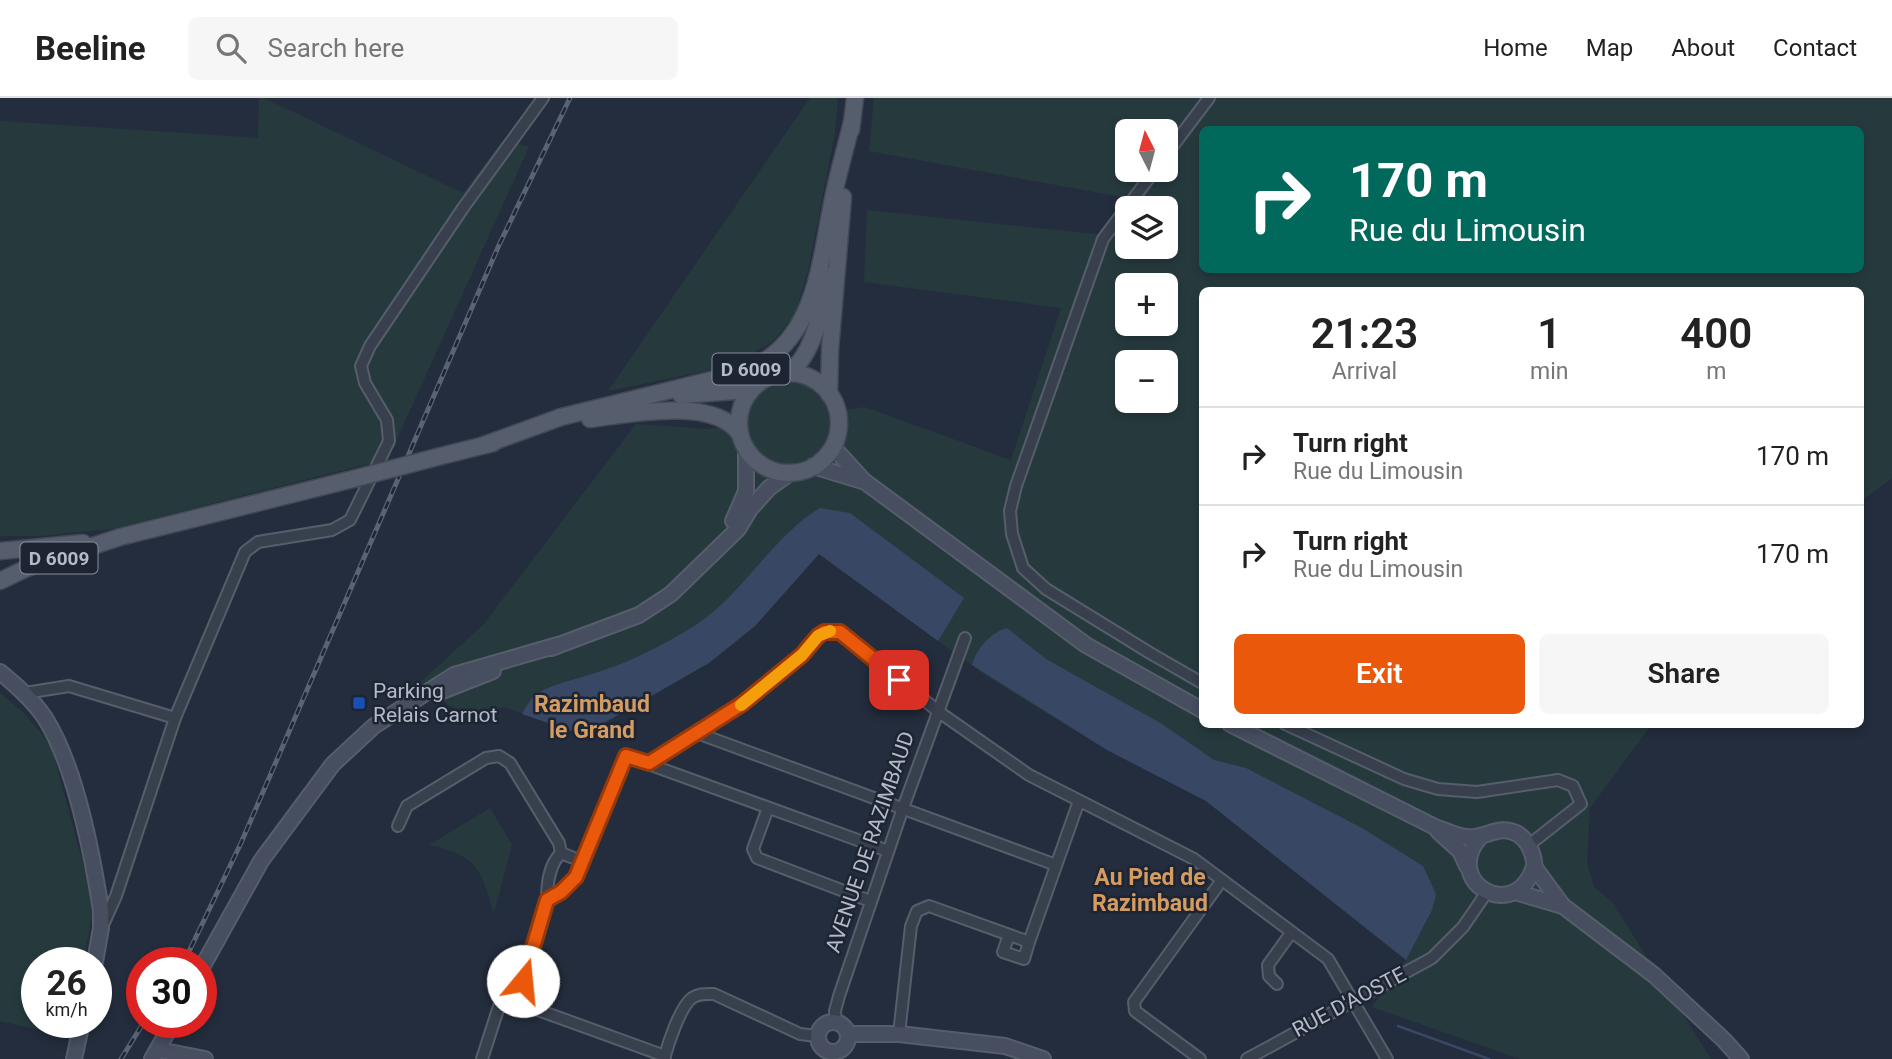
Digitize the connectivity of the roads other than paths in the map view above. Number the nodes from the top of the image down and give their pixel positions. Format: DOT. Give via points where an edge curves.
graph roads {
  1 [pos="543,98"];
  2 [pos="855,98"];
  3 [pos="1209,98"];
  4 [pos="852,122"];
  5 [pos="1178,139"];
  6 [pos="1146,182"];
  7 [pos="836,254"];
  8 [pos="788,373"];
  9 [pos="755,386"];
  10 [pos="829,394"];
  11 [pos="578,421"];
  12 [pos="743,442"];
  13 [pos="485,445"];
  14 [pos="833,447"];
  15 [pos="813,466"];
  16 [pos="790,473"];
  17 [pos="864,481"];
  18 [pos="120,537"];
  19 [pos="0,551"];
  20 [pos="715,552"];
  21 [pos="0,581"];
  22 [pos="965,638"];
  23 [pos="0,672"];
  24 [pos="1199,681"];
  25 [pos="25,693"];
  26 [pos="1199,708"];
  27 [pos="939,712"];
  28 [pos="175,718"];
  29 [pos="1238,728"];
  30 [pos="1294,728"];
  31 [pos="697,733"];
  32 [pos="649,763"];
  33 [pos="1079,802"];
  34 [pos="768,807"];
  35 [pos="903,808"];
  36 [pos="398,826"];
  37 [pos="1435,827"];
  38 [pos="1481,836"];
  39 [pos="1529,845"];
  40 [pos="888,851"];
  41 [pos="561,853"];
  42 [pos="581,861"];
  43 [pos="1056,865"];
  44 [pos="1535,868"];
  45 [pos="1469,870"];
  46 [pos="1222,880"];
  47 [pos="1486,892"];
  48 [pos="1515,892"];
  49 [pos="547,900"];
  50 [pos="870,901"];
  51 [pos="1563,906"];
  52 [pos="101,928"];
  53 [pos="1291,933"];
  54 [pos="1009,935"];
  55 [pos="1029,942"];
  56 [pos="98,947"];
  57 [pos="213,947"];
  58 [pos="1277,985"];
  59 [pos="1353,999"];
  60 [pos="516,1002"];
  61 [pos="836,1022"];
  62 [pos="848,1034"];
  63 [pos="899,1034"];
  64 [pos="817,1036"];
  65 [pos="79,1038"];
  66 [pos="164,1038"];
  67 [pos="155,1054"];
  68 [pos="828,1055"];
  69 [pos="665,1057"];
  70 [pos="75,1059"];
  71 [pos="205,1059"];
  72 [pos="482,1059"];
  73 [pos="1044,1059"];
  74 [pos="1200,1059"];
  75 [pos="1247,1059"];
  76 [pos="1387,1059"];
  77 [pos="1741,1059"];
  1 -- 28 [label="street" via="370,346 361,366 365,383 387,420 389,441 351,520 332,530 258,542 245,552"];
  2 -- 4 [label="main road, D 6009"];
  3 -- 5 [label="street"];
  4 -- 7 [label="main road, D 6009"];
  4 -- 13 [label="main road, D 6009" via="807,310 777,354 740,373 561,417"];
  6 -- 24 [label="street" via="1102,239 1016,486 1010,511 1012,534 1023,568 1046,589"];
  7 -- 8 [label="main road, D 6009" via="807,354"];
  7 -- 10 [label="main road, D 6009"];
  8 -- 9 [label="main road"];
  8 -- 10 [label="main road" via="813,379"];
  9 -- 11 [label="main road, D 6009" via="681,395"];
  9 -- 12 [label="main road" via="739,416"];
  10 -- 14 [label="main road" via="839,420"];
  11 -- 12 [label="main road, D 6009" via="695,412 729,421"];
  11 -- 13 [label="main road, D 6009"];
  12 -- 16 [label="main road" via="767,468"];
  12 -- 20 [label="main road" via="746,491"];
  13 -- 18 [label="main road, D 6009, bridge"];
  14 -- 15 [label="main road"];
  14 -- 17 [label="main road"];
  15 -- 16 [label="main road"];
  15 -- 17 [label="main road"];
  16 -- 20 [label="main road" via="769,488"];
  17 -- 26 [label="main road" via="1086,645"];
  18 -- 19 [label="main road, D 6009"];
  18 -- 21 [label="main road, D 6009"];
  20 -- 57 [label="main road" via="671,594 639,614 558,645 454,675 374,726 333,764 261,861"];
  22 -- 27 [label="street, AVENUE DE RAZIMBAUD"];
  23 -- 25 [label="main road"];
  25 -- 28 [label="street" via="69,686"];
  25 -- 52 [label="main road" via="59,741 72,781 97,883"];
  27 -- 31 [label="street" via="840,632 832,631 818,636 742,704"];
  27 -- 33 [label="street" via="1029,775"];
  27 -- 35 [label="street, AVENUE DE RAZIMBAUD"];
  28 -- 52 [label="street" via="117,896"];
  29 -- 37 [label="main road"];
  30 -- 39 [label="street" via="1405,779 1438,789 1476,792 1558,780 1573,786 1581,804"];
  31 -- 32 [label="street"];
  31 -- 35 [label="street"];
  32 -- 34 [label="street"];
  32 -- 42 [label="street" via="626,756"];
  33 -- 43 [label="street"];
  33 -- 46 [label="street" via="1194,859"];
  34 -- 40 [label="street"];
  34 -- 50 [label="street" via="753,849 757,858"];
  35 -- 40 [label="street, AVENUE DE RAZIMBAUD"];
  35 -- 43 [label="street"];
  36 -- 41 [label="street" via="407,806 486,758 499,756 510,763"];
  37 -- 38 [label="main road" via="1466,837"];
  37 -- 45 [label="main road" via="1460,851"];
  38 -- 39 [label="main road" via="1507,830"];
  38 -- 45 [label="main road" via="1472,845"];
  39 -- 44 [label="main road"];
  40 -- 50 [label="street, AVENUE DE RAZIMBAUD"];
  41 -- 42 [label="street"];
  41 -- 49 [label="street" via="553,861"];
  42 -- 49 [label="street" via="576,877"];
  43 -- 55 [label="street"];
  44 -- 48 [label="main road"];
  44 -- 51 [label="main road"];
  45 -- 47 [label="main road"];
  46 -- 53 [label="street"];
  46 -- 74 [label="street" via="1134,1002 1135,1011"];
  47 -- 48 [label="main road"];
  47 -- 59 [label="street, RUE D'AOSTE" via="1463,927 1432,957"];
  48 -- 51 [label="main road"];
  49 -- 60 [label="street"];
  50 -- 61 [label="street, AVENUE DE RAZIMBAUD" via="839,996"];
  51 -- 77 [label="main road" via="1654,975"];
  52 -- 56 [label="main road"];
  53 -- 58 [label="street" via="1268,965 1269,976"];
  53 -- 59 [label="street" via="1328,959"];
  54 -- 55 [label="street"];
  54 -- 55 [label="street" via="1003,951 1024,959"];
  54 -- 63 [label="street" via="929,906 917,911 911,926"];
  59 -- 75 [label="street, RUE D'AOSTE"];
  59 -- 76 [label="street"];
  60 -- 69 [label="street"];
  60 -- 72 [label="street" via="502,997"];
  61 -- 62 [label="main road"];
  61 -- 64 [label="main road" via="821,1026"];
  62 -- 63 [label="main road"];
  62 -- 68 [label="main road" via="843,1048"];
  63 -- 73 [label="main road" via="1005,1046"];
  64 -- 68 [label="main road"];
  64 -- 69 [label="street" via="800,1034 701,993 684,1008"];
  65 -- 70 [label="main road"];
  66 -- 67 [label="main road"];
  67 -- 71 [label="main road"];
}
